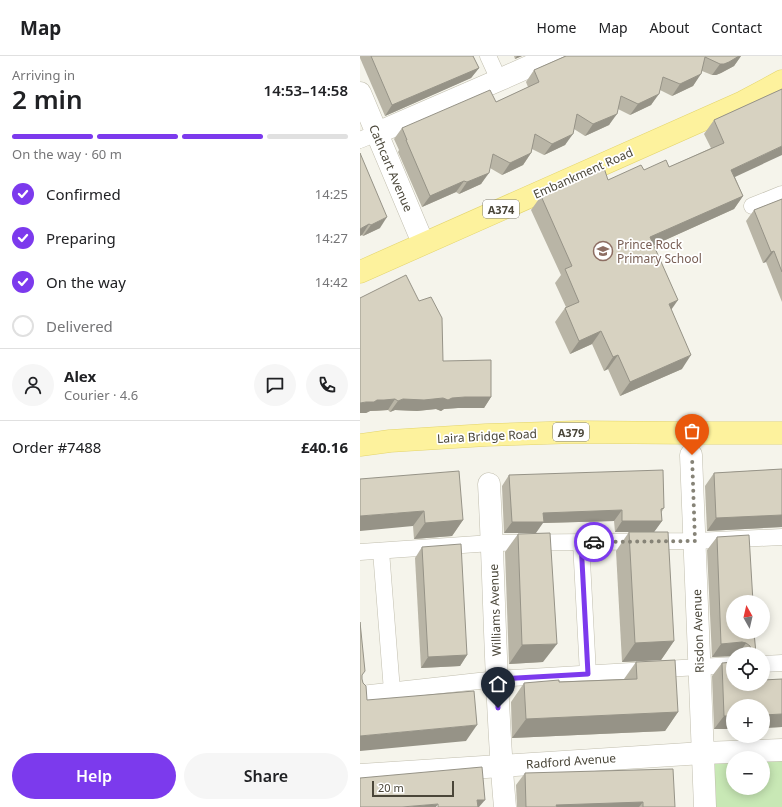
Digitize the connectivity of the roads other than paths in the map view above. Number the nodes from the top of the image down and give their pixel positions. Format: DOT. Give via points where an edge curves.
graph roads {
  1 [pos="488,56"];
  2 [pos="553,56"];
  3 [pos="499,80"];
  4 [pos="782,81"];
  5 [pos="360,93"];
  6 [pos="368,136"];
  7 [pos="782,194"];
  8 [pos="752,206"];
  9 [pos="423,243"];
  10 [pos="360,272"];
  11 [pos="782,433"];
  12 [pos="360,445"];
  13 [pos="692,455"];
  14 [pos="489,484"];
  15 [pos="782,537"];
  16 [pos="695,541"];
  17 [pos="581,542"];
  18 [pos="492,543"];
  19 [pos="381,551"];
  20 [pos="360,552"];
  21 [pos="782,663"];
  22 [pos="770,664"];
  23 [pos="726,665"];
  24 [pos="700,667"];
  25 [pos="588,674"];
  26 [pos="497,679"];
  27 [pos="392,691"];
  28 [pos="360,694"];
  29 [pos="782,750"];
  30 [pos="703,753"];
  31 [pos="501,766"];
  32 [pos="360,775"];
  33 [pos="505,807"];
  34 [pos="705,807"];
  1 -- 3 [label="lane"];
  2 -- 3 [label="street"];
  3 -- 6 [label="street"];
  4 -- 9 [label="main road, Embankment Road / A374" via="743,102"];
  5 -- 6 [label="street, Cathcart Avenue"];
  6 -- 9 [label="street, Cathcart Avenue"];
  7 -- 8 [label="lane"];
  9 -- 10 [label="main road, Embankment Road / A374"];
  11 -- 12 [label="main road, Laira Bridge Road / A379" via="577,432 486,435"];
  13 -- 16 [label="street, Risdon Avenue"];
  14 -- 18 [label="street, Williams Avenue"];
  15 -- 16 [label="lane"];
  16 -- 17 [label="lane"];
  16 -- 24 [label="street, Risdon Avenue"];
  17 -- 18 [label="lane"];
  17 -- 25 [label="lane"];
  18 -- 19 [label="lane"];
  18 -- 26 [label="street, Williams Avenue"];
  19 -- 20 [label="lane"];
  19 -- 27 [label="lane"];
  21 -- 22 [label="lane"];
  23 -- 24 [label="lane"];
  24 -- 25 [label="lane"];
  24 -- 30 [label="street, Risdon Avenue"];
  25 -- 26 [label="lane"];
  26 -- 27 [label="lane"];
  26 -- 31 [label="street, Williams Avenue"];
  27 -- 28 [label="lane"];
  29 -- 30 [label="street, Radford Avenue"];
  30 -- 31 [label="street, Radford Avenue"];
  30 -- 34 [label="street, Risdon Avenue"];
  31 -- 32 [label="street, Radford Avenue"];
  31 -- 33 [label="street, Williams Avenue"];
}
